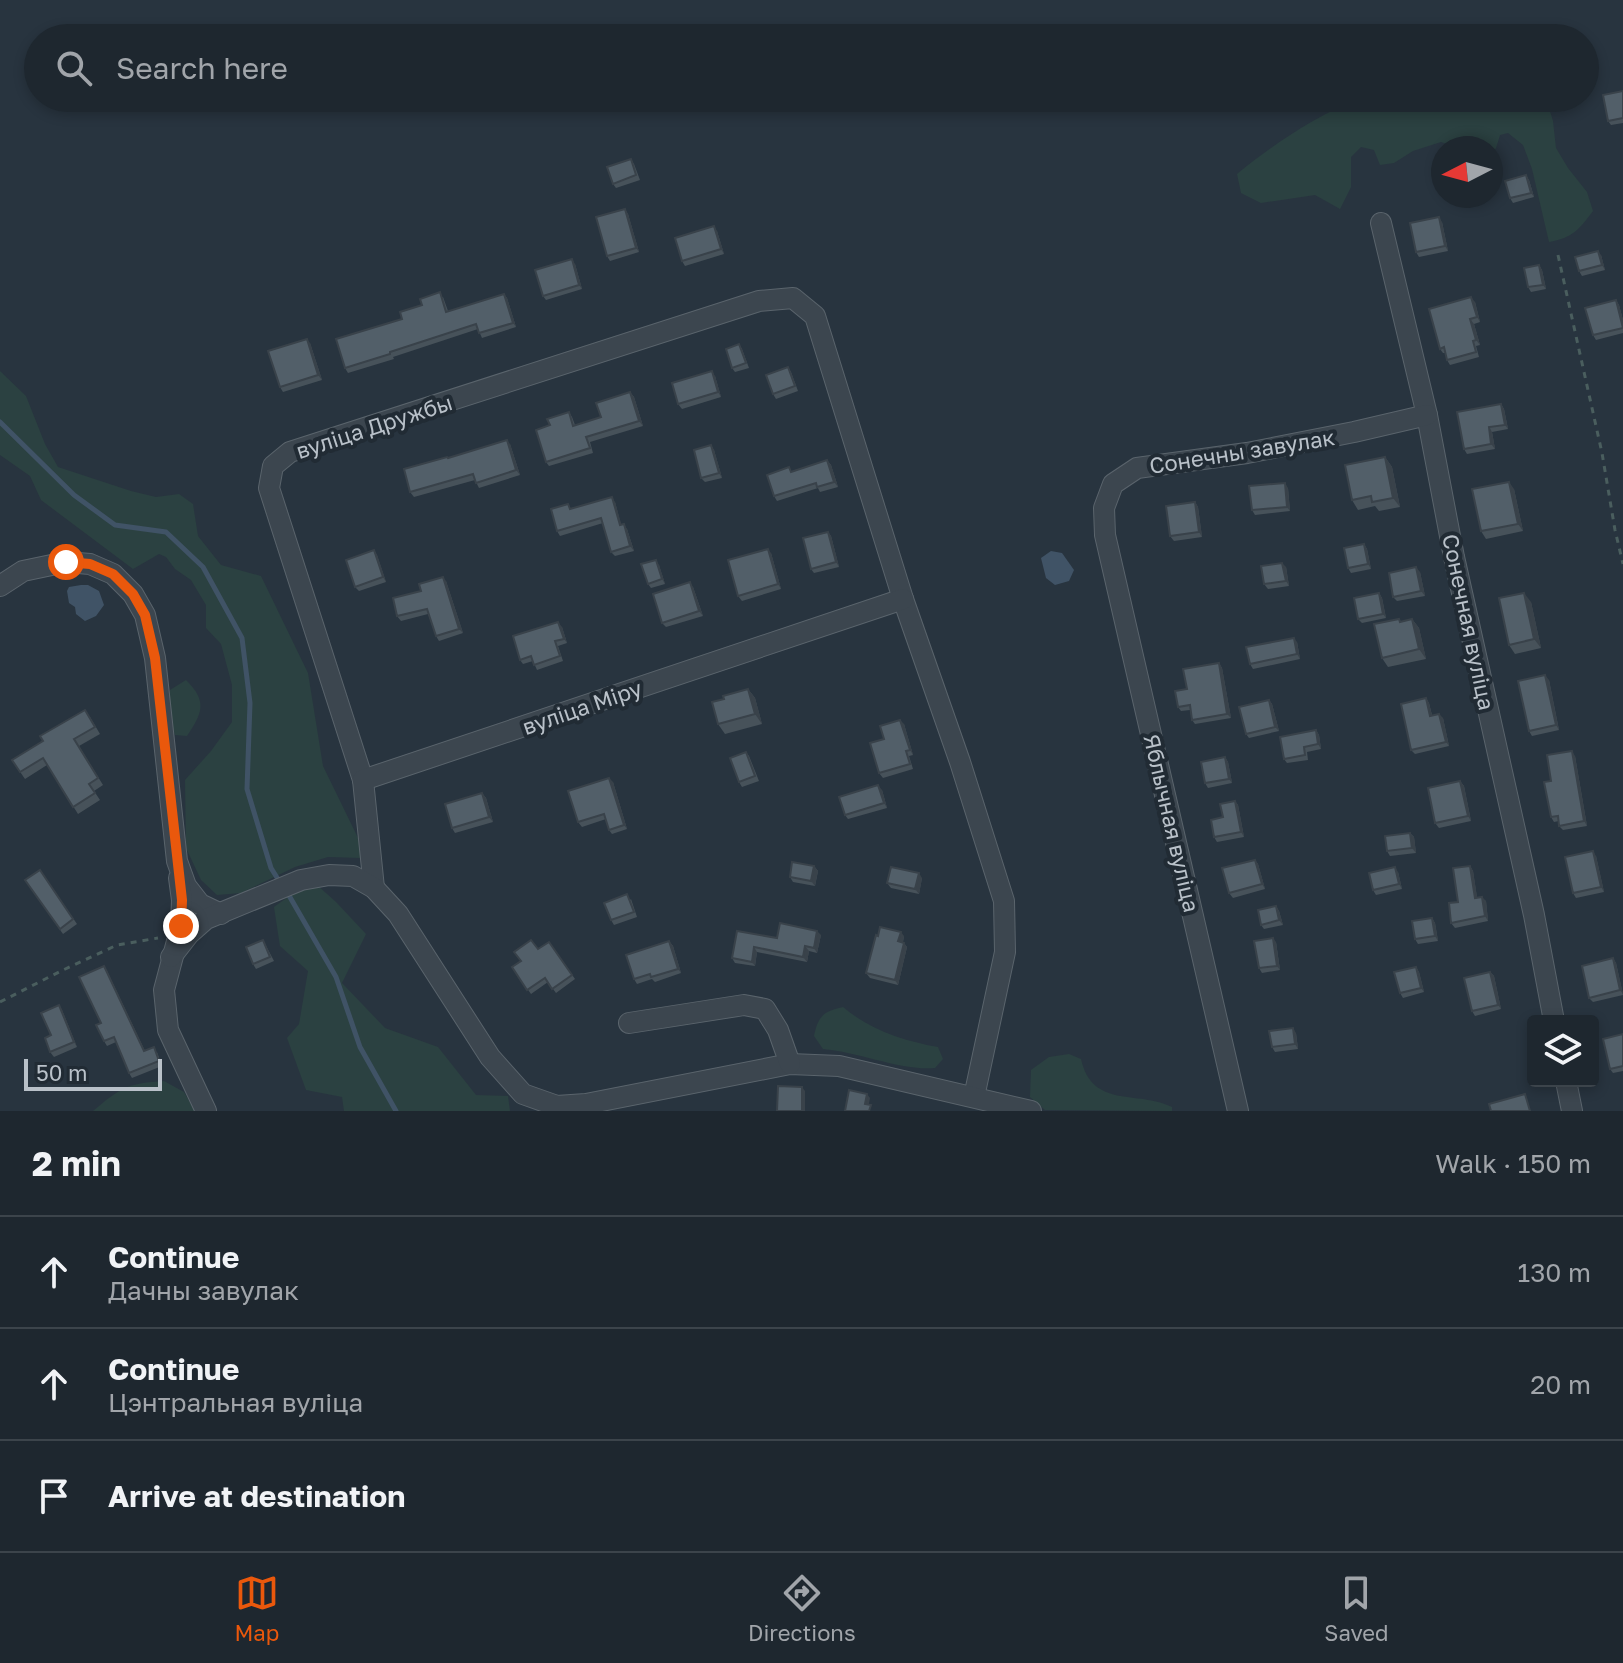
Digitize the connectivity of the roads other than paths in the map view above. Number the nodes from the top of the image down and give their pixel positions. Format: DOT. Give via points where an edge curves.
graph roads {
  1 [pos="1381,223"];
  2 [pos="1427,415"];
  3 [pos="1105,535"];
  4 [pos="0,586"];
  5 [pos="903,599"];
  6 [pos="363,780"];
  7 [pos="177,861"];
  8 [pos="374,888"];
  9 [pos="221,914"];
  10 [pos="171,957"];
  11 [pos="1553,1015"];
  12 [pos="629,1023"];
  13 [pos="790,1064"];
  14 [pos="1567,1087"];
  15 [pos="974,1097"];
  16 [pos="206,1111"];
  17 [pos="1031,1111"];
  18 [pos="1238,1111"];
  19 [pos="1572,1111"];
  1 -- 2 [label="street, Сонечная вуліца"];
  2 -- 3 [label="street, Сонечны завулак" via="1263,450 1137,468 1113,484 1104,508"];
  2 -- 11 [label="street, Сонечная вуліца"];
  3 -- 18 [label="street, Яблычная вуліца"];
  4 -- 7 [label="street" via="23,571 66,562 113,574 133,594 145,615 155,658"];
  5 -- 6 [label="street, вуліца Міру"];
  5 -- 6 [label="street, вуліца Дружбы" via="815,316 793,298 759,301 290,452 273,466 269,488"];
  5 -- 15 [label="street" via="1004,901 1005,952"];
  6 -- 8 [label="street"];
  7 -- 9 [label="street" via="200,904"];
  7 -- 10 [label="street" via="182,900"];
  8 -- 9 [label="street" via="353,876 329,875 301,880"];
  8 -- 13 [label="street" via="398,914 490,1057 523,1094 557,1106 586,1104"];
  9 -- 10 [label="street" via="206,919"];
  10 -- 16 [label="street" via="164,990 168,1030"];
  12 -- 13 [label="street" via="744,1005 765,1009"];
  13 -- 15 [label="street" via="839,1066"];
  14 -- 19 [label="street"];
  15 -- 17 [label="street"];
}
